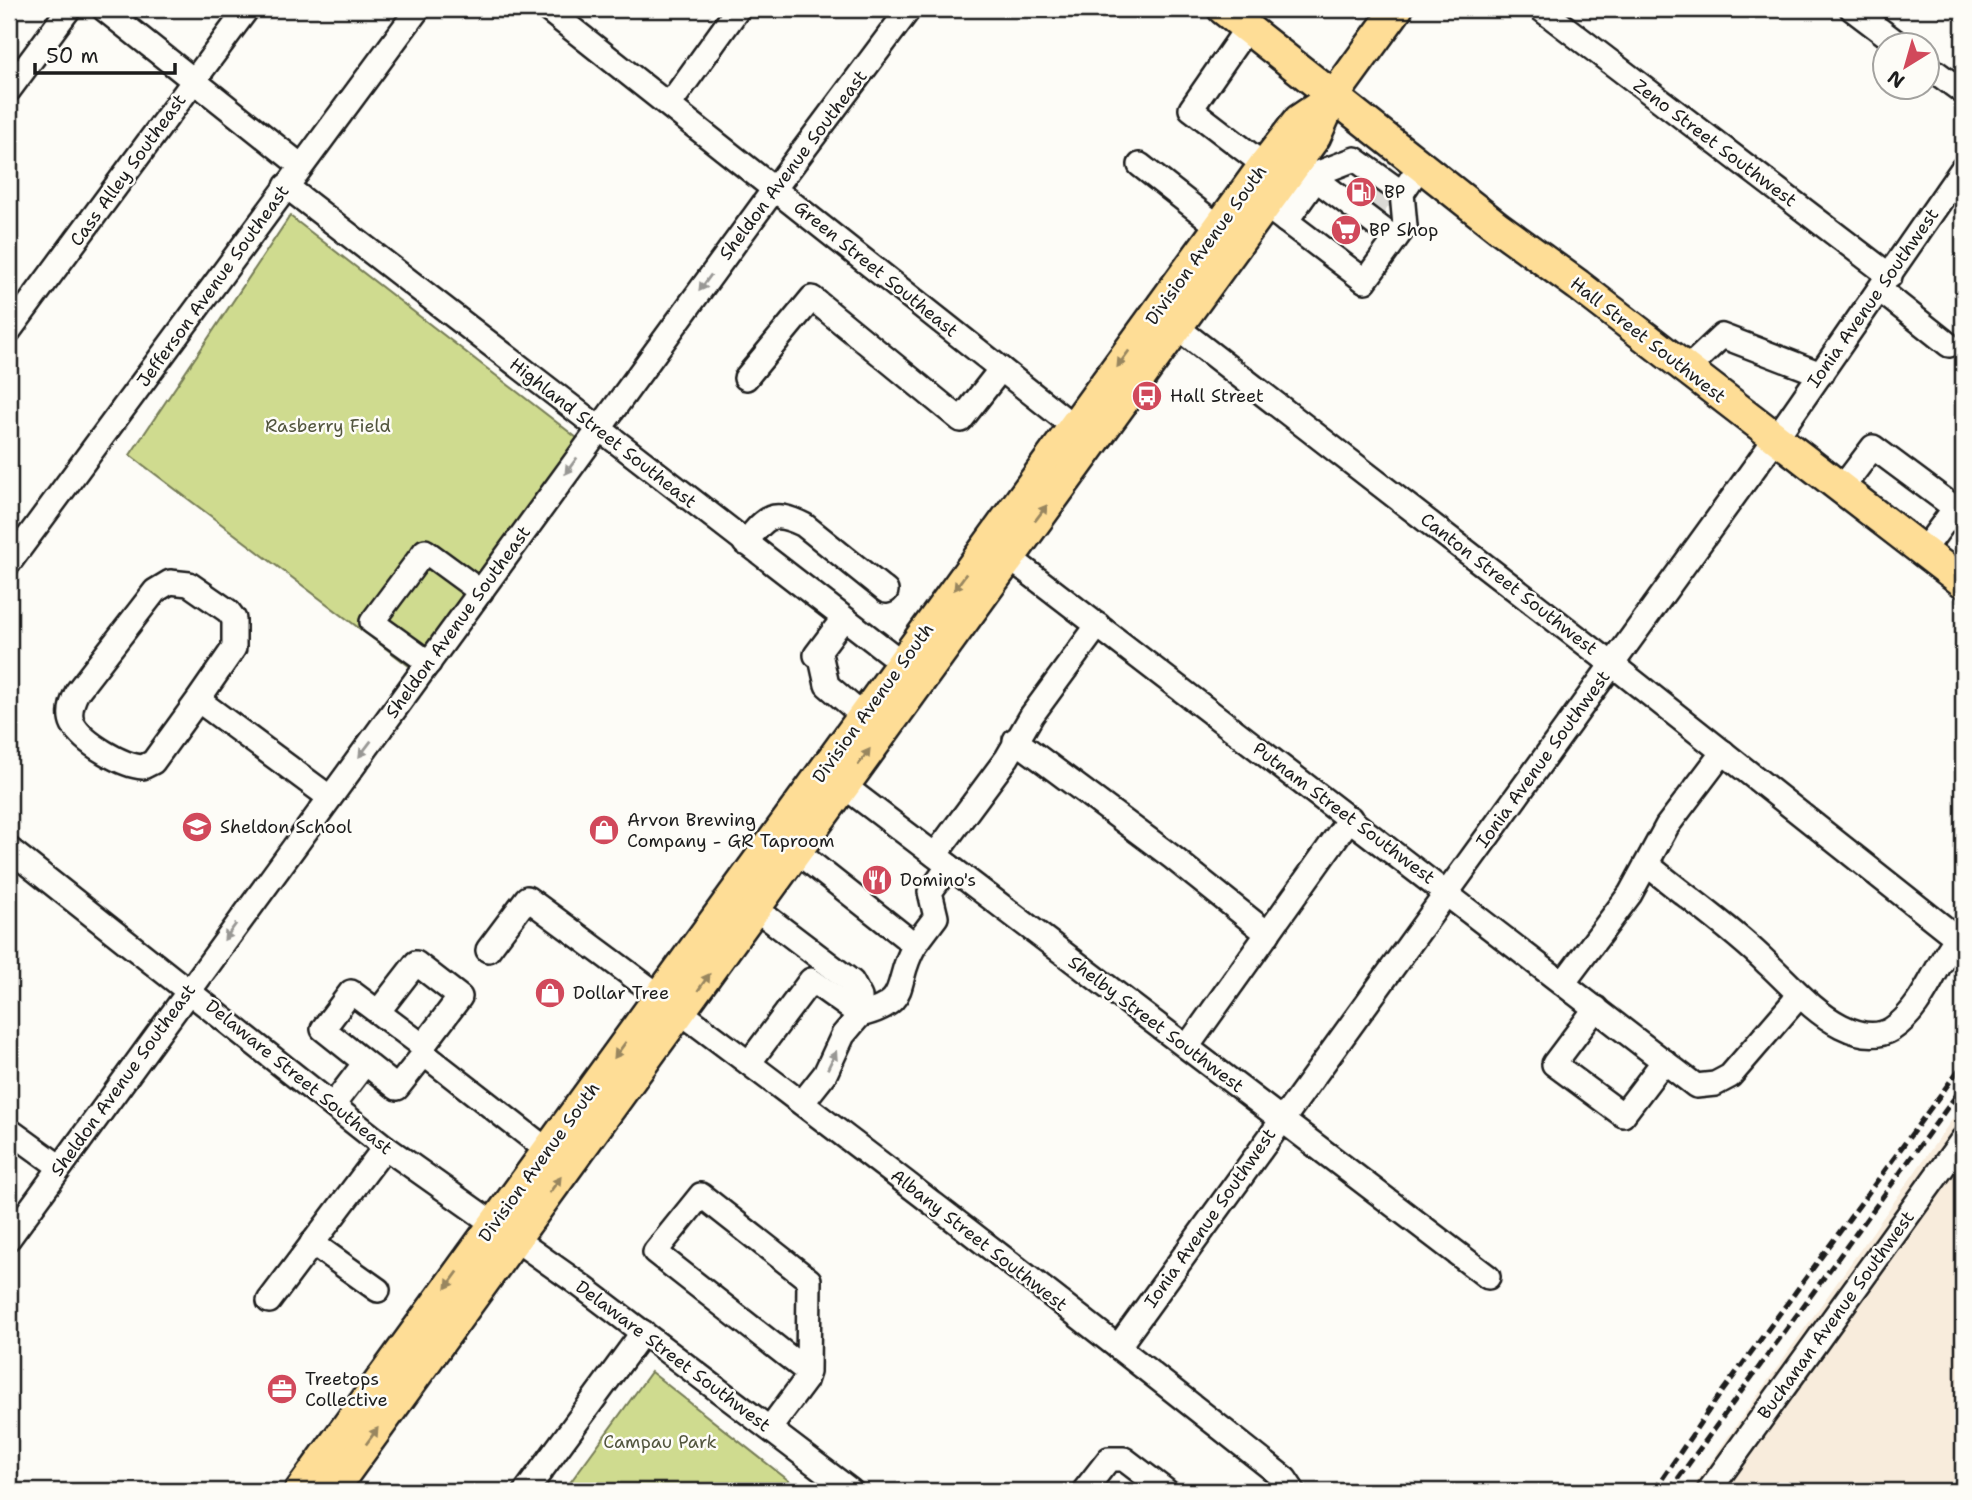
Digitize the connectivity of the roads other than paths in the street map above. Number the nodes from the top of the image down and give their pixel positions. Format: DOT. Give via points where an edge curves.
graph roads {
  1 [pos="69,9"];
  2 [pos="104,9"];
  3 [pos="247,9"];
  4 [pos="418,9"];
  5 [pos="547,9"];
  6 [pos="738,9"];
  7 [pos="909,9"];
  8 [pos="1397,9"];
  9 [pos="1541,9"];
  10 [pos="1853,9"];
  11 [pos="1235,15"];
  12 [pos="1883,32"];
  13 [pos="1940,75"];
  14 [pos="194,80"];
  15 [pos="9,90"];
  16 [pos="1963,92"];
  17 [pos="1333,97"];
  18 [pos="669,105"];
  19 [pos="1379,134"];
  20 [pos="1140,165"];
  21 [pos="1264,165"];
  22 [pos="301,166"];
  23 [pos="1420,166"];
  24 [pos="1963,168"];
  25 [pos="1311,172"];
  26 [pos="1375,178"];
  27 [pos="286,186"];
  28 [pos="775,188"];
  29 [pos="1276,213"];
  30 [pos="1219,227"];
  31 [pos="1395,239"];
  32 [pos="1885,283"];
  33 [pos="1166,319"];
  34 [pos="9,331"];
  35 [pos="1949,345"];
  36 [pos="1001,369"];
  37 [pos="1687,369"];
  38 [pos="1821,374"];
  39 [pos="746,379"];
  40 [pos="1073,426"];
  41 [pos="598,430"];
  42 [pos="1776,438"];
  43 [pos="1842,488"];
  44 [pos="1959,510"];
  45 [pos="745,543"];
  46 [pos="999,549"];
  47 [pos="1923,551"];
  48 [pos="9,563"];
  49 [pos="1963,582"];
  50 [pos="886,591"];
  51 [pos="481,592"];
  52 [pos="844,619"];
  53 [pos="1098,625"];
  54 [pos="429,663"];
  55 [pos="1613,665"];
  56 [pos="912,671"];
  57 [pos="198,701"];
  58 [pos="863,716"];
  59 [pos="1015,740"];
  60 [pos="1723,752"];
  61 [pos="834,778"];
  62 [pos="329,797"];
  63 [pos="1350,817"];
  64 [pos="9,849"];
  65 [pos="796,851"];
  66 [pos="942,860"];
  67 [pos="1648,865"];
  68 [pos="1447,891"];
  69 [pos="756,909"];
  70 [pos="1268,934"];
  71 [pos="915,945"];
  72 [pos="488,950"];
  73 [pos="1564,982"];
  74 [pos="189,989"];
  75 [pos="1799,996"];
  76 [pos="671,1003"];
  77 [pos="1596,1008"];
  78 [pos="378,1013"];
  79 [pos="860,1015"];
  80 [pos="1187,1047"];
  81 [pos="424,1050"];
  82 [pos="1664,1061"];
  83 [pos="365,1063"];
  84 [pos="749,1063"];
  85 [pos="802,1103"];
  86 [pos="333,1105"];
  87 [pos="1281,1119"];
  88 [pos="9,1130"];
  89 [pos="1963,1139"];
  90 [pos="385,1147"];
  91 [pos="547,1150"];
  92 [pos="60,1167"];
  93 [pos="504,1233"];
  94 [pos="10,1234"];
  95 [pos="312,1243"];
  96 [pos="1488,1277"];
  97 [pos="378,1290"];
  98 [pos="269,1301"];
  99 [pos="643,1332"];
  100 [pos="1118,1347"];
  101 [pos="808,1372"];
  102 [pos="770,1428"];
  103 [pos="300,1491"];
  104 [pos="332,1491"];
  105 [pos="526,1491"];
  106 [pos="851,1491"];
  107 [pos="1084,1491"];
  108 [pos="1166,1491"];
  109 [pos="1293,1491"];
  110 [pos="1709,1491"];
  1 -- 15 [label="street"];
  2 -- 14 [label="street"];
  3 -- 14 [label="street, Cass Alley Southeast"];
  4 -- 22 [label="street, Jefferson Avenue Southeast"];
  5 -- 18 [label="street, Green Street Southeast"];
  6 -- 18 [label="street"];
  7 -- 28 [label="street, Sheldon Avenue Southeast"];
  8 -- 17 [label="main road, Division Avenue South"];
  9 -- 32 [label="street, Zeno Street Southwest"];
  10 -- 12 [label="street"];
  11 -- 17 [label="main road, Hall Street Southwest"];
  11 -- 21 [label="street" via="1191,109"];
  13 -- 16 [label="street"];
  14 -- 22 [label="street"];
  14 -- 34 [label="street, Cass Alley Southeast"];
  17 -- 19 [label="main road, Hall Street Southwest"];
  17 -- 21 [label="main road, Division Avenue South" via="1299,120"];
  17 -- 25 [label="main road, Division Avenue South" via="1315,137"];
  18 -- 28 [label="street, Green Street Southeast"];
  19 -- 23 [label="main road, Hall Street Southwest"];
  19 -- 26 [label="street"];
  20 -- 30 [label="street"];
  21 -- 30 [label="main road, Division Avenue South"];
  22 -- 27 [label="street, Jefferson Avenue Southeast"];
  23 -- 26 [label="street"];
  23 -- 37 [label="main road, Hall Street Southwest"];
  24 -- 32 [label="street, Ionia Avenue Southwest"];
  25 -- 26 [label="street" via="1355,159"];
  25 -- 29 [label="main road, Division Avenue South"];
  25 -- 31 [label="street"];
  26 -- 31 [label="street" via="1405,226"];
  27 -- 41 [label="street, Highland Street Southeast"];
  27 -- 48 [label="street, Jefferson Avenue Southeast"];
  28 -- 36 [label="street, Green Street Southeast"];
  28 -- 41 [label="street, Sheldon Avenue Southeast, one-way"];
  29 -- 31 [label="street" via="1365,281"];
  29 -- 33 [label="main road, Division Avenue South"];
  30 -- 33 [label="main road, Division Avenue South"];
  32 -- 35 [label="street, Zeno Street Southwest"];
  32 -- 38 [label="street, Ionia Avenue Southwest"];
  33 -- 40 [label="main road, Division Avenue South, one-way"];
  46 -- 33 [label="main road, Division Avenue South, one-way"];
  33 -- 55 [label="street, Canton Street Southwest"];
  36 -- 39 [label="street" via="961,419 812,298"];
  36 -- 40 [label="street, Green Street Southeast"];
  37 -- 38 [label="street" via="1721,336"];
  37 -- 42 [label="main road, Hall Street Southwest"];
  38 -- 42 [label="street, Ionia Avenue Southwest"];
  40 -- 46 [label="main road, Division Avenue South"];
  41 -- 45 [label="street, Highland Street Southeast"];
  41 -- 51 [label="street, Sheldon Avenue Southeast, one-way"];
  42 -- 43 [label="main road, Hall Street Southwest"];
  42 -- 55 [label="street, Ionia Avenue Southwest"];
  43 -- 44 [label="street" via="1873,447"];
  43 -- 47 [label="main road, Hall Street Southwest"];
  44 -- 47 [label="street"];
  45 -- 50 [label="street" via="762,522 774,515 788,517"];
  45 -- 52 [label="street, Highland Street Southeast"];
  46 -- 53 [label="street, Putnam Street Southwest"];
  46 -- 56 [label="main road, Division Avenue South"];
  47 -- 49 [label="main road, Hall Street Southwest"];
  51 -- 54 [label="street, Sheldon Avenue Southeast"];
  51 -- 54 [label="street" via="425,551 372,622"];
  52 -- 56 [label="street, Highland Street Southeast"];
  52 -- 58 [label="street" via="816,655 821,658 827,685"];
  53 -- 59 [label="street"];
  53 -- 63 [label="street, Putnam Street Southwest"];
  54 -- 62 [label="street, Sheldon Avenue Southeast, one-way"];
  55 -- 60 [label="street, Canton Street Southwest"];
  55 -- 68 [label="street, Ionia Avenue Southwest"];
  56 -- 58 [label="main road, Division Avenue South"];
  61 -- 56 [label="main road, Division Avenue South, one-way"];
  57 -- 57 [label="street" via="153,762 144,767 121,762 72,723 76,692 155,591 170,582 189,584 234,620 234,648"];
  57 -- 62 [label="street"];
  58 -- 61 [label="main road, Division Avenue South"];
  59 -- 66 [label="street"];
  59 -- 70 [label="street"];
  60 -- 67 [label="street" via="1667,826"];
  60 -- 75 [label="street, Canton Street Southwest" via="1957,938 1917,1003 1891,1030 1860,1034 1820,1014"];
  61 -- 65 [label="main road, Division Avenue South"];
  61 -- 66 [label="street, Shelby Street Southwest"];
  61 -- 76 [label="main road, Division Avenue South"];
  62 -- 74 [label="street, Sheldon Avenue Southeast, one-way"];
  63 -- 68 [label="street, Putnam Street Southwest"];
  63 -- 70 [label="street"];
  64 -- 74 [label="street, Delaware Street Southeast"];
  65 -- 69 [label="main road, Division Avenue South"];
  65 -- 71 [label="street"];
  66 -- 71 [label="street" via="930,892 936,917"];
  66 -- 80 [label="street, Shelby Street Southwest"];
  67 -- 73 [label="street"];
  67 -- 75 [label="street" via="1768,963"];
  68 -- 73 [label="street, Putnam Street Southwest"];
  68 -- 87 [label="street, Ionia Avenue Southwest"];
  76 -- 69 [label="main road, Division Avenue South, one-way"];
  69 -- 79 [label="street" via="852,982 860,997"];
  70 -- 80 [label="street"];
  71 -- 79 [label="street" via="906,960 897,997 884,1009"];
  72 -- 76 [label="street, Albany Street Southwest" via="527,898"];
  73 -- 77 [label="street, Putnam Street Southwest"];
  74 -- 86 [label="street, Delaware Street Southeast"];
  74 -- 92 [label="street, Sheldon Avenue Southeast"];
  75 -- 82 [label="street, Putnam Street Southwest" via="1730,1076 1715,1084 1696,1086"];
  76 -- 84 [label="street, Albany Street Southwest"];
  76 -- 91 [label="main road, Division Avenue South, one-way"];
  93 -- 76 [label="main road, Division Avenue South, one-way"];
  77 -- 82 [label="street, Putnam Street Southwest"];
  77 -- 82 [label="street" via="1554,1064 1623,1115"];
  78 -- 81 [label="street"];
  78 -- 81 [label="street" via="416,963 460,997"];
  78 -- 83 [label="street" via="351,992 323,1029"];
  79 -- 84 [label="street" via="811,980"];
  85 -- 79 [label="street, one-way"];
  80 -- 87 [label="street, Shelby Street Southwest"];
  81 -- 83 [label="street" via="397,1088"];
  81 -- 91 [label="street"];
  83 -- 86 [label="street"];
  84 -- 85 [label="street, Albany Street Southwest"];
  85 -- 100 [label="street, Albany Street Southwest"];
  86 -- 90 [label="street, Delaware Street Southeast"];
  87 -- 96 [label="street, Shelby Street Southwest"];
  87 -- 100 [label="street, Ionia Avenue Southwest"];
  88 -- 92 [label="street"];
  89 -- 110 [label="street, Buchanan Avenue Southwest"];
  90 -- 93 [label="street, Delaware Street Southeast"];
  90 -- 95 [label="street"];
  91 -- 93 [label="main road, Division Avenue South"];
  92 -- 94 [label="street, Sheldon Avenue Southeast"];
  93 -- 99 [label="street, Delaware Street Southwest"];
  93 -- 103 [label="main road, Division Avenue South, one-way"];
  104 -- 93 [label="main road, Division Avenue South, one-way"];
  95 -- 97 [label="street"];
  95 -- 98 [label="street"];
  99 -- 102 [label="street, Delaware Street Southwest"];
  99 -- 105 [label="street"];
  100 -- 109 [label="street, Albany Street Southwest" via="1285,1479"];
  101 -- 101 [label="street" via="655,1252 701,1195 809,1280"];
  101 -- 102 [label="street"];
  102 -- 106 [label="street, Delaware Street Southwest"];
  107 -- 108 [label="street" via="1109,1460 1125,1459"];
}
